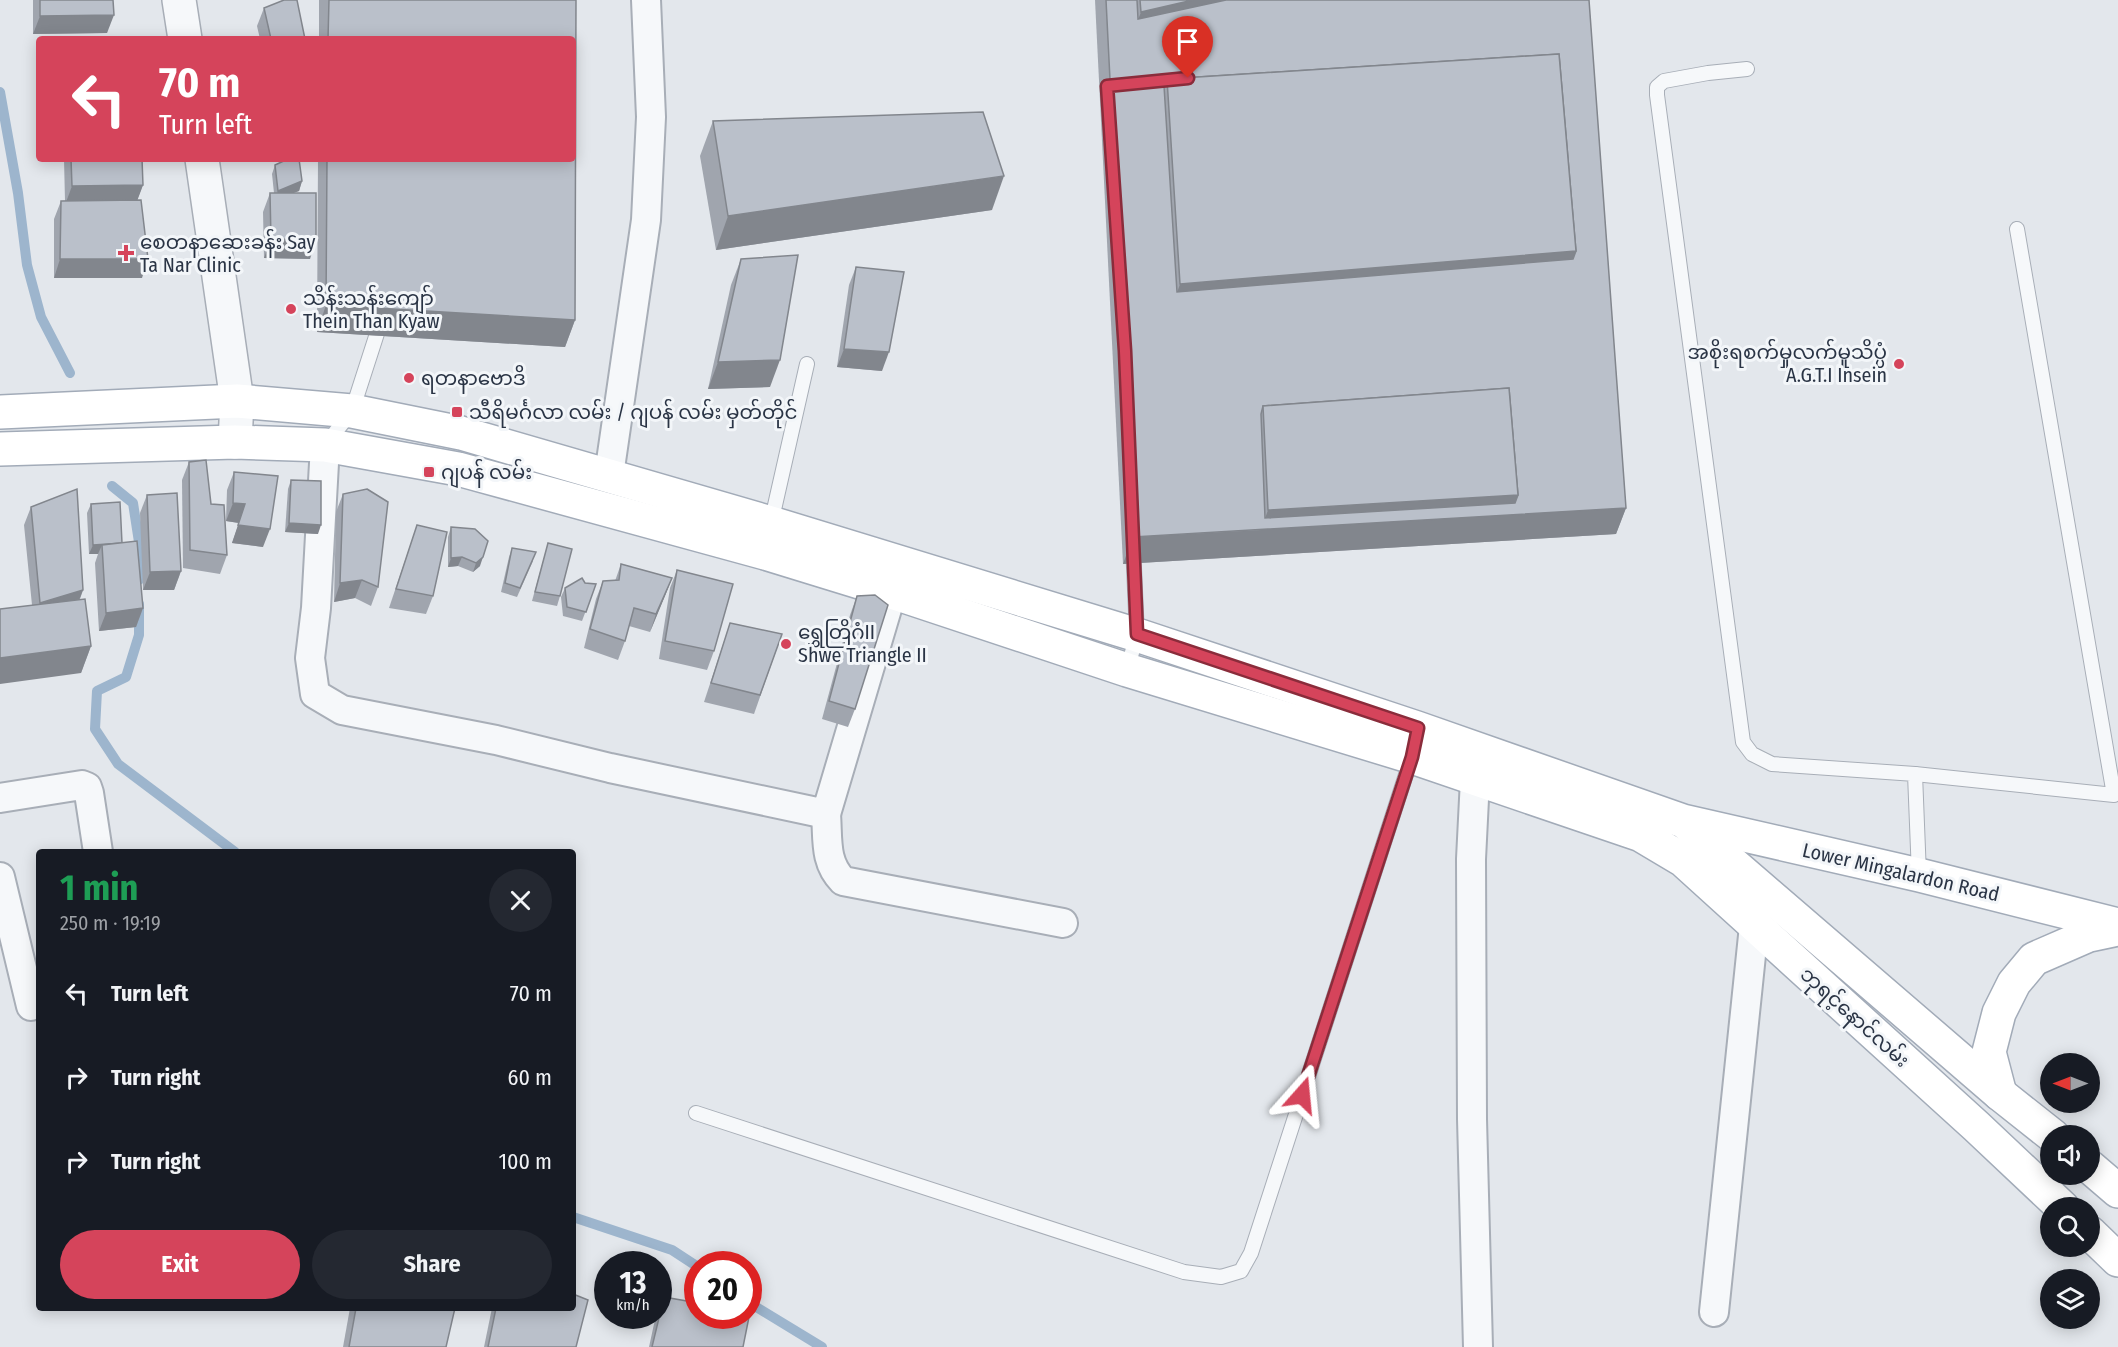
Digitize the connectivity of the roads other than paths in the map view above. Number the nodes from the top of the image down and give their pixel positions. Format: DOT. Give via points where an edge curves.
graph roads {
  1 [pos="179,0"];
  2 [pos="646,0"];
  3 [pos="185,36"];
  4 [pos="1747,69"];
  5 [pos="202,162"];
  6 [pos="2017,229"];
  7 [pos="387,302"];
  8 [pos="807,364"];
  9 [pos="237,401"];
  10 [pos="352,411"];
  11 [pos="0,412"];
  12 [pos="235,442"];
  13 [pos="325,445"];
  14 [pos="0,449"];
  15 [pos="609,475"];
  16 [pos="771,523"];
  17 [pos="1132,528"];
  18 [pos="898,578"];
  19 [pos="1137,634"];
  20 [pos="1127,670"];
  21 [pos="1415,743"];
  22 [pos="1480,765"];
  23 [pos="1915,774"];
  24 [pos="0,798"];
  25 [pos="826,814"];
  26 [pos="1683,821"];
  27 [pos="1641,835"];
  28 [pos="98,849"];
  29 [pos="1919,875"];
  30 [pos="0,877"];
  31 [pos="1063,923"];
  32 [pos="1754,926"];
  33 [pos="2118,927"];
  34 [pos="31,1006"];
  35 [pos="2000,1094"];
  36 [pos="696,1113"];
  37 [pos="2040,1126"];
  38 [pos="2100,1176"];
  39 [pos="2118,1191"];
  40 [pos="2051,1197"];
  41 [pos="2100,1243"];
  42 [pos="2118,1260"];
  43 [pos="1714,1312"];
  44 [pos="1478,1347"];
  1 -- 3 [label="street"];
  2 -- 15 [label="street" via="651,117 646,219"];
  4 -- 23 [label="lane" via="1664,81 1657,87 1743,742 1752,754 1772,764"];
  5 -- 9 [label="street"];
  6 -- 23 [label="lane" via="2114,795"];
  7 -- 10 [label="lane"];
  8 -- 16 [label="lane"];
  9 -- 10 [label="main road"];
  9 -- 11 [label="main road"];
  9 -- 12 [label="street"];
  10 -- 13 [label="lane"];
  10 -- 15 [label="main road" via="461,433"];
  12 -- 13 [label="main road"];
  12 -- 14 [label="main road"];
  13 -- 18 [label="main road" via="458,468 765,553"];
  13 -- 25 [label="street" via="310,658 315,694 342,710 496,740"];
  15 -- 16 [label="main road"];
  16 -- 18 [label="main road"];
  17 -- 19 [label="lane"];
  18 -- 19 [label="main road"];
  18 -- 20 [label="main road"];
  18 -- 25 [label="street"];
  19 -- 20 [label="lane"];
  19 -- 21 [label="main road"];
  20 -- 21 [label="main road"];
  21 -- 22 [label="main road"];
  21 -- 36 [label="lane" via="1255,1242 1241,1271 1221,1277 1184,1272"];
  22 -- 26 [label="main road"];
  22 -- 27 [label="main road, ဘုရင့်နောင်လမ်း"];
  22 -- 44 [label="street" via="1471,859"];
  23 -- 29 [label="lane"];
  24 -- 28 [label="street" via="82,785 89,793"];
  25 -- 31 [label="street" via="829,859 843,881"];
  26 -- 27 [label="main road"];
  26 -- 29 [label="main road, Lower Mingalardon Road"];
  26 -- 35 [label="main road, ဘုရင့်နောင်လမ်း"];
  27 -- 32 [label="main road, ဘုရင့်နောင်လမ်း" via="1683,860"];
  29 -- 33 [label="main road, Lower Mingalardon Road"];
  30 -- 34 [label="street"];
  32 -- 40 [label="main road, ဘုရင့်နောင်လမ်း"];
  32 -- 43 [label="street"];
  33 -- 35 [label="main road" via="2034,959 2014,983 1999,1013 1989,1052"];
  35 -- 37 [label="main road, ဘုရင့်နောင်လမ်း"];
  38 -- 39 [label="main road"];
  41 -- 42 [label="main road"];
}
